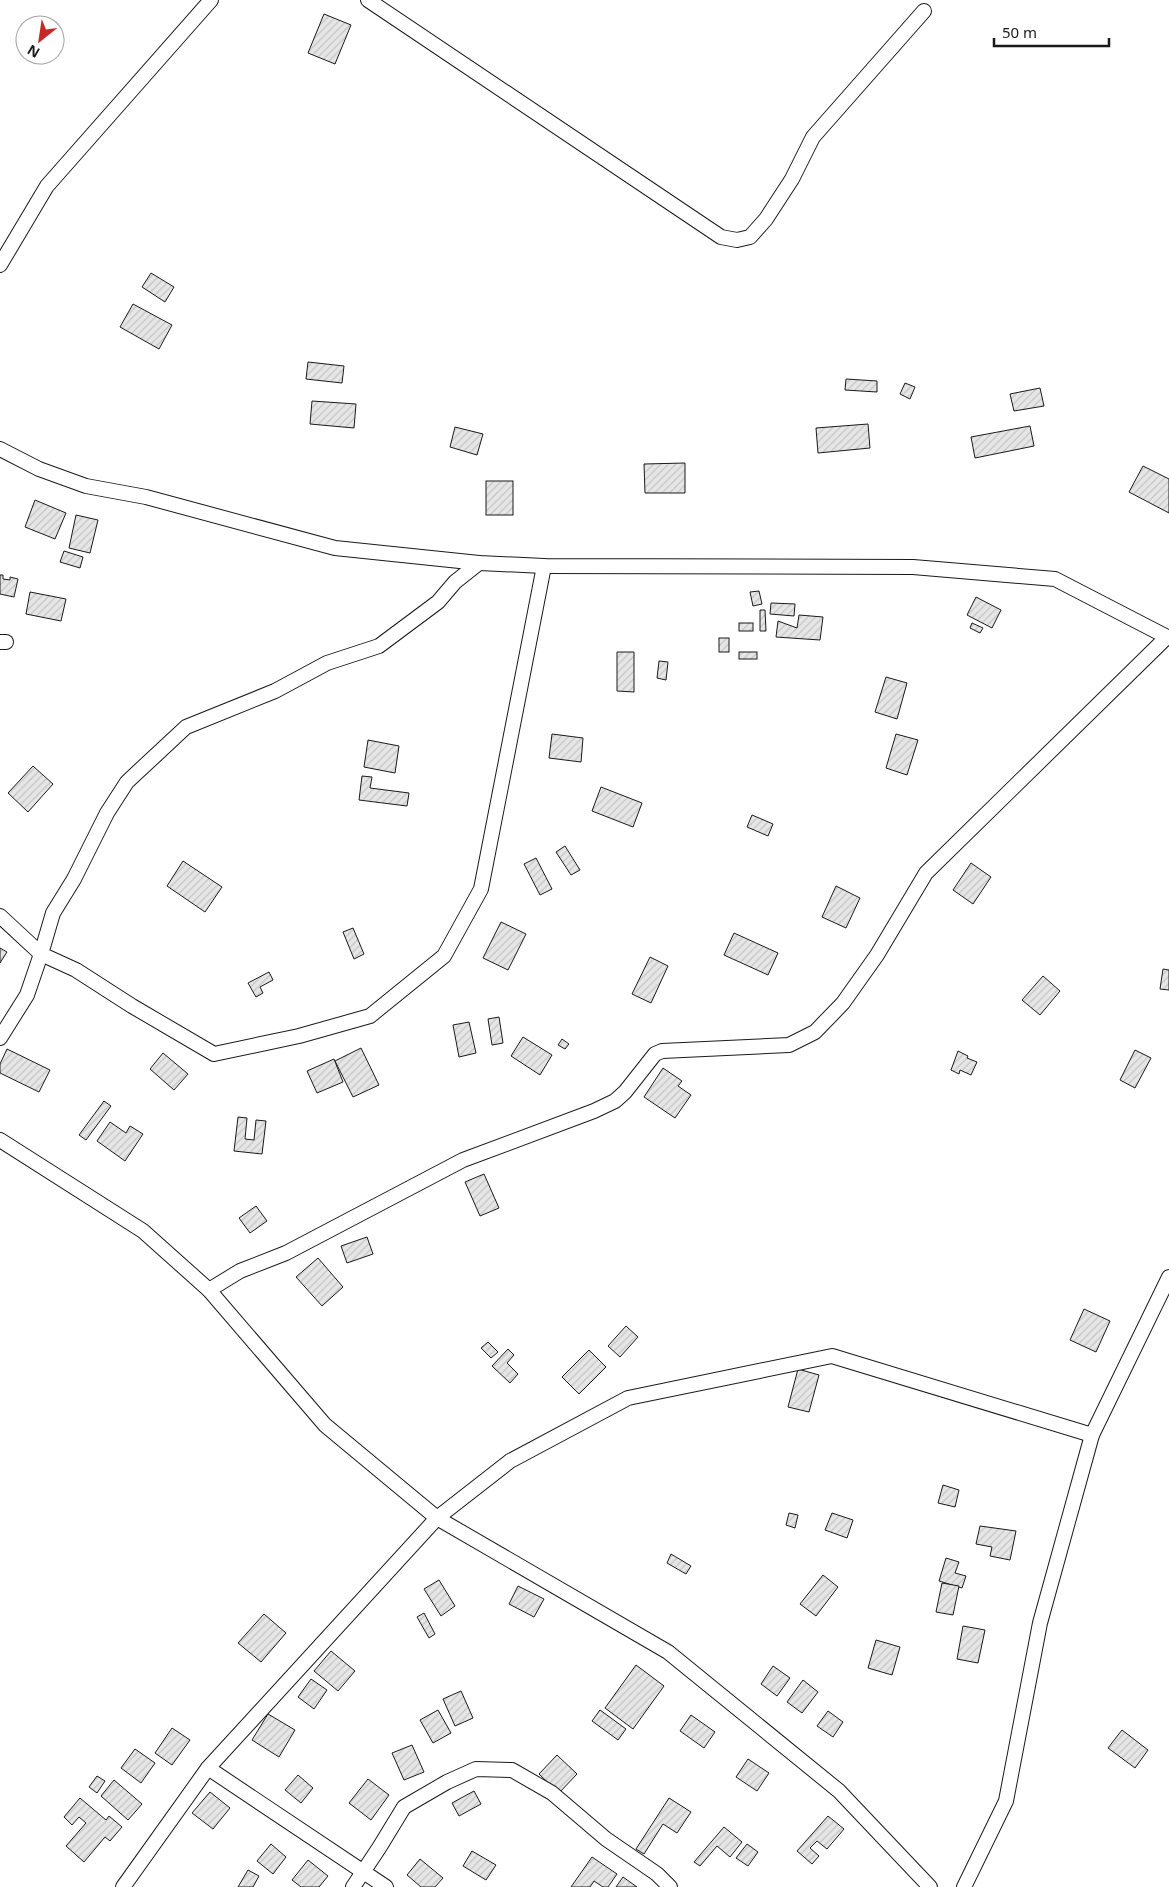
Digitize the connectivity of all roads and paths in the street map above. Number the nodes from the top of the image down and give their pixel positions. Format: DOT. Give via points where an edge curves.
graph roads {
  1 [pos="211,0"];
  2 [pos="368,0"];
  3 [pos="924,10"];
  4 [pos="0,265"];
  5 [pos="0,448"];
  6 [pos="479,563"];
  7 [pos="544,566"];
  8 [pos="1168,638"];
  9 [pos="0,916"];
  10 [pos="41,954"];
  11 [pos="0,1038"];
  12 [pos="0,1140"];
  13 [pos="1169,1278"];
  14 [pos="209,1290"];
  15 [pos="1092,1435"];
  16 [pos="437,1518"];
  17 [pos="208,1768"];
  18 [pos="362,1871"];
  19 [pos="123,1887"];
  20 [pos="353,1887"];
  21 [pos="386,1887"];
  22 [pos="670,1887"];
  23 [pos="930,1887"];
  24 [pos="964,1887"];
  1 -- 4 [label="street" via="47,186"];
  2 -- 3 [label="street" via="721,237 737,240 750,237 766,219 792,179 813,137"];
  5 -- 6 [label="street" via="39,469 86,486 146,497 335,548"];
  6 -- 7 [label="street"];
  6 -- 10 [label="street" via="455,582 438,602 379,646 327,663 275,691 186,727 127,782 107,812 53,913"];
  7 -- 8 [label="street" via="912,567 1055,578"];
  7 -- 10 [label="street" via="481,889 444,956 370,1016 299,1036 214,1054 76,970"];
  8 -- 14 [label="street" via="926,872 877,955 843,1003 815,1032 789,1045 662,1051 655,1054 615,1101 463,1160 286,1253 240,1271"];
  9 -- 10 [label="street"];
  10 -- 11 [label="street" via="26,995"];
  12 -- 14 [label="street" via="143,1231"];
  13 -- 15 [label="street"];
  14 -- 16 [label="street" via="324,1426"];
  15 -- 16 [label="street" via="832,1356 628,1398 510,1461"];
  15 -- 24 [label="street" via="1040,1623 1006,1801"];
  16 -- 17 [label="street"];
  16 -- 23 [label="street" via="668,1652 839,1791"];
  17 -- 18 [label="street"];
  17 -- 19 [label="street"];
  18 -- 20 [label="street"];
  18 -- 21 [label="street"];
  18 -- 22 [label="street" via="404,1807 476,1769 512,1770 552,1794"];
}
